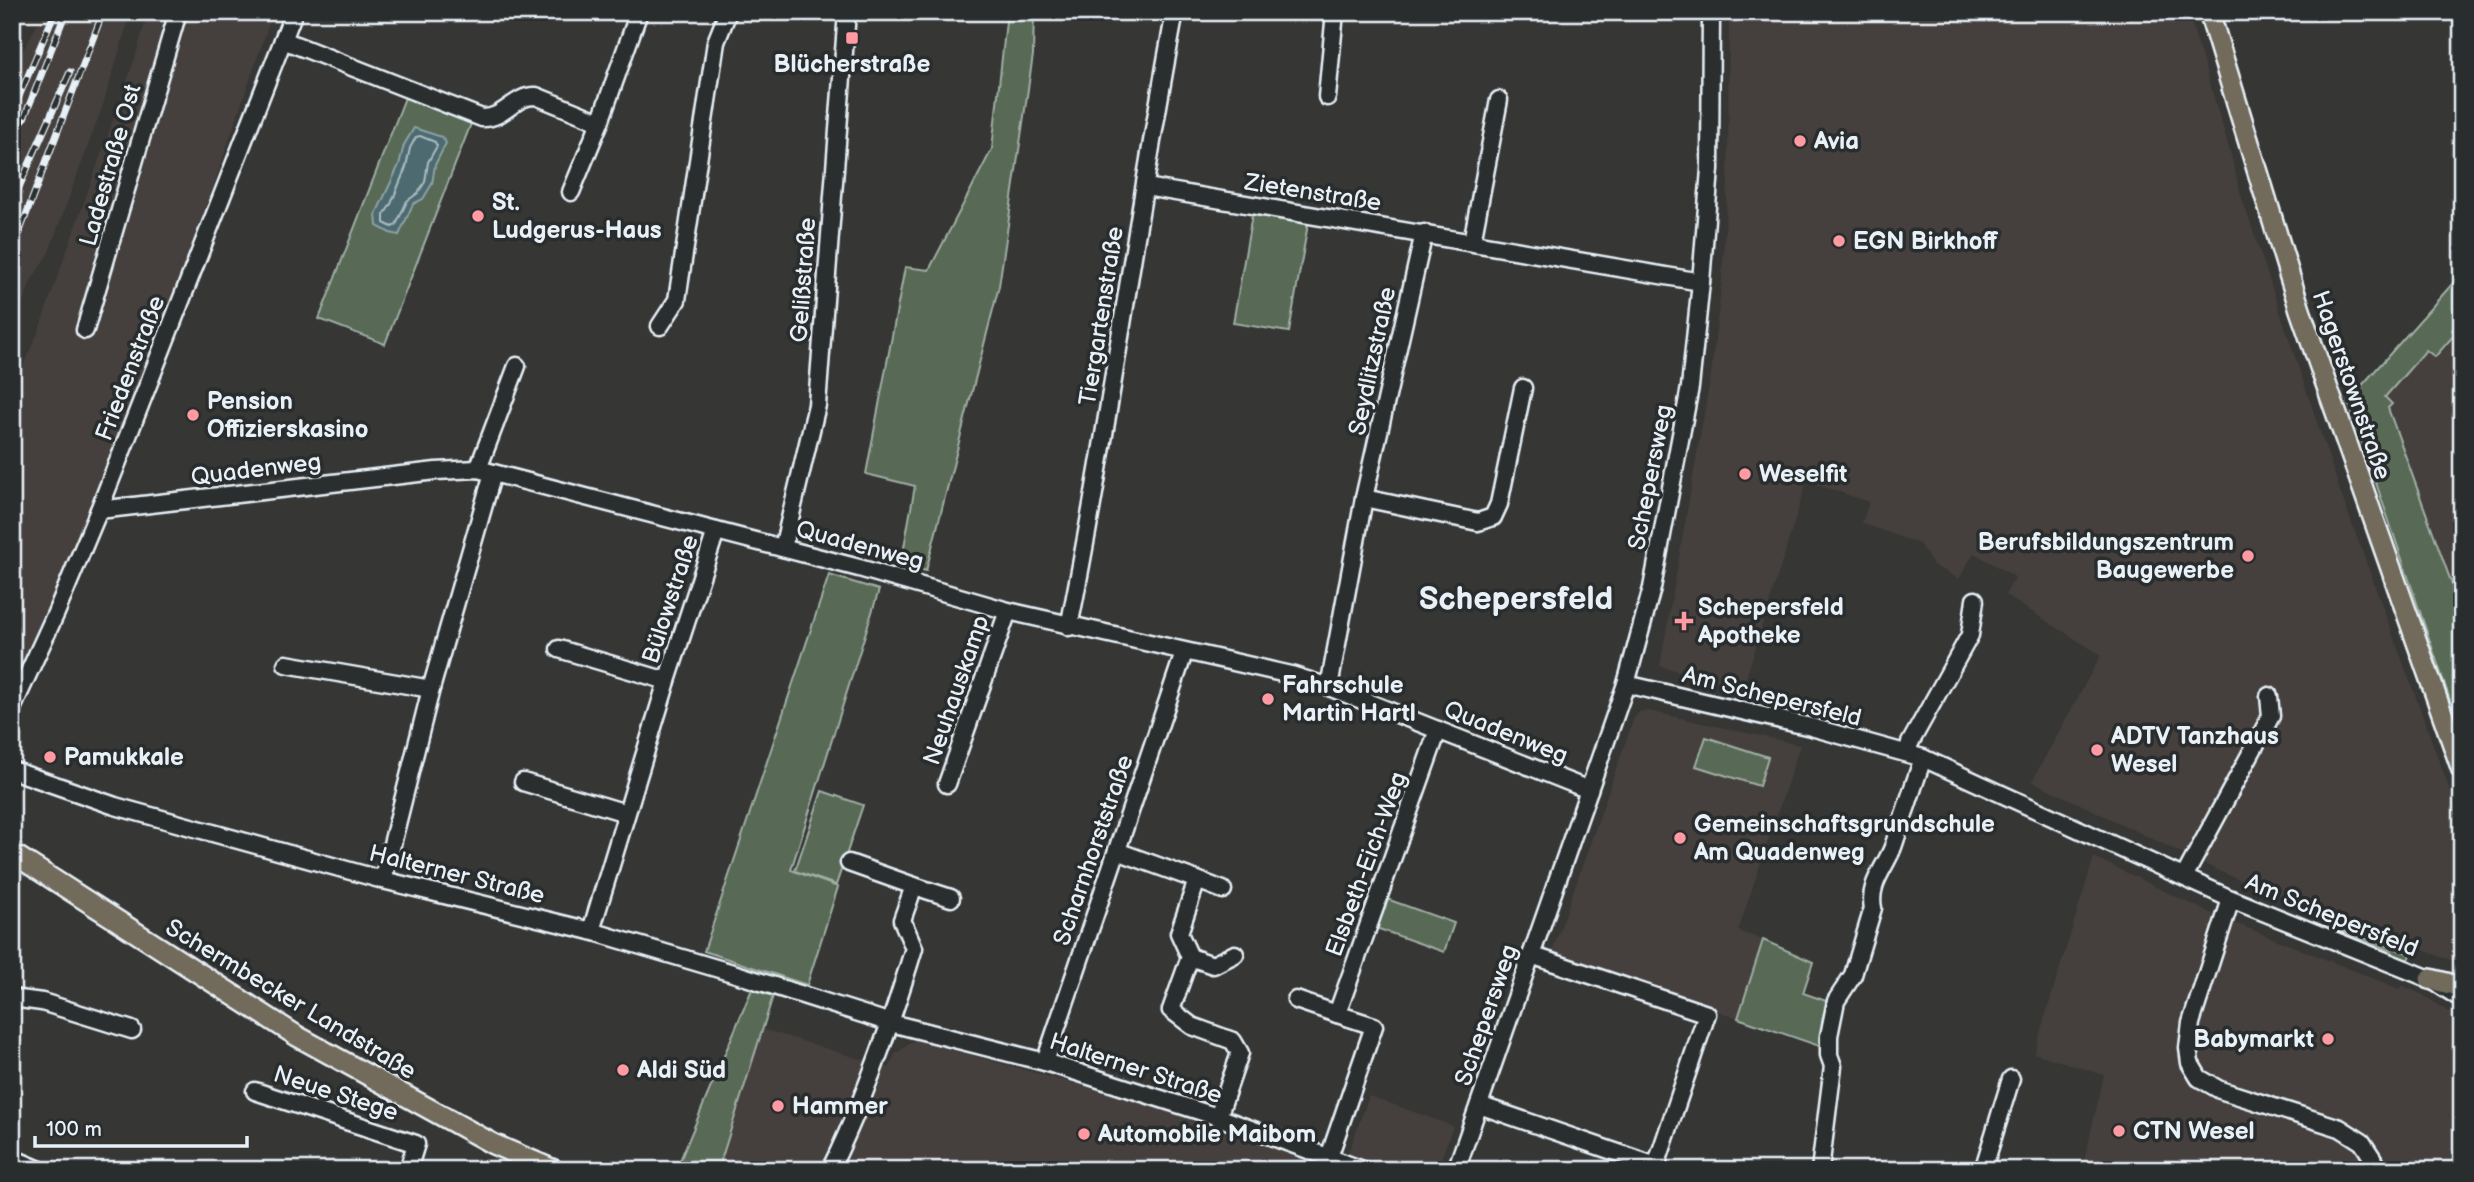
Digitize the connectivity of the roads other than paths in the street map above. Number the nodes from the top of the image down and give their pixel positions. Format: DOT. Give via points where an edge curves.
graph roads {
  1 [pos="178,12"];
  2 [pos="294,12"];
  3 [pos="639,12"];
  4 [pos="728,12"];
  5 [pos="847,12"];
  6 [pos="1175,12"];
  7 [pos="1335,12"];
  8 [pos="1711,12"];
  9 [pos="2209,12"];
  10 [pos="283,40"];
  11 [pos="1327,97"];
  12 [pos="1499,100"];
  13 [pos="600,122"];
  14 [pos="1146,187"];
  15 [pos="571,192"];
  16 [pos="1424,233"];
  17 [pos="1472,242"];
  18 [pos="1701,282"];
  19 [pos="660,326"];
  20 [pos="85,330"];
  21 [pos="517,366"];
  22 [pos="1523,388"];
  23 [pos="486,471"];
  24 [pos="1364,498"];
  25 [pos="99,510"];
  26 [pos="716,531"];
  27 [pos="783,548"];
  28 [pos="1975,600"];
  29 [pos="1007,611"];
  30 [pos="1069,627"];
  31 [pos="559,649"];
  32 [pos="1184,653"];
  33 [pos="286,664"];
  34 [pos="667,681"];
  35 [pos="1626,684"];
  36 [pos="1329,687"];
  37 [pos="431,690"];
  38 [pos="2269,696"];
  39 [pos="12,709"];
  40 [pos="1438,730"];
  41 [pos="1915,756"];
  42 [pos="12,770"];
  43 [pos="2462,770"];
  44 [pos="523,782"];
  45 [pos="947,784"];
  46 [pos="1589,790"];
  47 [pos="626,813"];
  48 [pos="1117,851"];
  49 [pos="12,853"];
  50 [pos="849,863"];
  51 [pos="2184,877"];
  52 [pos="383,880"];
  53 [pos="1197,880"];
  54 [pos="914,886"];
  55 [pos="1223,890"];
  56 [pos="951,898"];
  57 [pos="2231,899"];
  58 [pos="591,931"];
  59 [pos="1235,954"];
  60 [pos="1531,955"];
  61 [pos="1190,957"];
  62 [pos="2430,979"];
  63 [pos="2462,987"];
  64 [pos="12,998"];
  65 [pos="2462,999"];
  66 [pos="1296,1000"];
  67 [pos="1338,1014"];
  68 [pos="891,1023"];
  69 [pos="132,1030"];
  70 [pos="1045,1062"];
  71 [pos="2011,1079"];
  72 [pos="255,1090"];
  73 [pos="1479,1105"];
  74 [pos="1218,1118"];
  75 [pos="1329,1157"];
  76 [pos="12,1158"];
  77 [pos="40,1170"];
  78 [pos="408,1170"];
  79 [pos="554,1170"];
  80 [pos="830,1170"];
  81 [pos="1363,1170"];
  82 [pos="1456,1170"];
  83 [pos="1820,1170"];
  84 [pos="1983,1170"];
  85 [pos="2377,1170"];
  1 -- 20 [label="street, Ladestraße Ost"];
  2 -- 10 [label="street, Friedenstraße"];
  3 -- 13 [label="street"];
  4 -- 19 [label="street" via="716,42 677,300"];
  5 -- 27 [label="street, Gelißstraße" via="817,405"];
  6 -- 14 [label="street, Tiergartenstraße"];
  7 -- 11 [label="street"];
  8 -- 18 [label="street, Schepersweg" via="1710,169"];
  9 -- 43 [label="main road, Hagerstownstraße" via="2300,310"];
  10 -- 13 [label="street" via="482,118 499,116 519,99 536,96"];
  10 -- 25 [label="street, Friedenstraße"];
  12 -- 17 [label="street"];
  13 -- 15 [label="street"];
  14 -- 16 [label="street, Zietenstraße"];
  14 -- 30 [label="street, Tiergartenstraße"];
  16 -- 17 [label="street, Zietenstraße"];
  16 -- 24 [label="street, Seydlitzstraße"];
  17 -- 18 [label="street, Zietenstraße"];
  18 -- 35 [label="street, Schepersweg" via="1690,387 1655,576"];
  21 -- 23 [label="street"];
  22 -- 24 [label="street" via="1493,517 1478,522"];
  23 -- 25 [label="street, Quadenweg" via="436,471"];
  23 -- 26 [label="street, Quadenweg"];
  23 -- 37 [label="street"];
  24 -- 36 [label="street, Seydlitzstraße"];
  25 -- 39 [label="street, Friedenstraße"];
  26 -- 27 [label="street, Quadenweg"];
  26 -- 34 [label="street, Bülowstraße"];
  27 -- 29 [label="street, Quadenweg"];
  28 -- 41 [label="street" via="1970,635 1910,743"];
  29 -- 30 [label="street, Quadenweg"];
  29 -- 45 [label="street, Neuhauskamp"];
  30 -- 32 [label="street, Quadenweg"];
  31 -- 34 [label="street, Bülowstraße"];
  32 -- 36 [label="street, Quadenweg"];
  32 -- 48 [label="street, Scharnhorststraße"];
  33 -- 37 [label="street"];
  34 -- 47 [label="street, Bülowstraße"];
  35 -- 41 [label="street, Am Schepersfeld"];
  35 -- 46 [label="street, Schepersweg"];
  36 -- 40 [label="street, Quadenweg"];
  37 -- 52 [label="street"];
  38 -- 51 [label="street" via="2271,716"];
  40 -- 46 [label="street, Quadenweg"];
  40 -- 67 [label="street, Elsbeth-Eich-Weg"];
  41 -- 51 [label="street, Am Schepersfeld"];
  41 -- 83 [label="street" via="1853,975 1836,1002 1829,1036 1833,1066"];
  42 -- 52 [label="street, Halterner Straße" via="115,806"];
  44 -- 47 [label="street"];
  46 -- 60 [label="street, Schepersweg"];
  47 -- 58 [label="street, Bülowstraße"];
  48 -- 53 [label="street"];
  48 -- 70 [label="street, Scharnhorststraße"];
  49 -- 79 [label="main road, Schermbecker Landstraße" via="297,1037 493,1144"];
  50 -- 54 [label="street"];
  51 -- 57 [label="street, Am Schepersfeld"];
  52 -- 58 [label="street, Halterner Straße"];
  53 -- 55 [label="street"];
  53 -- 61 [label="street" via="1179,933"];
  54 -- 56 [label="street"];
  54 -- 68 [label="street" via="902,920 914,948"];
  57 -- 62 [label="street, Am Schepersfeld"];
  57 -- 85 [label="street" via="2191,1023 2190,1063 2199,1077 2220,1090 2340,1128 2362,1142"];
  58 -- 68 [label="street, Halterner Straße"];
  59 -- 61 [label="street" via="1213,965"];
  60 -- 73 [label="street, Schepersweg"];
  60 -- 73 [label="street" via="1707,1014 1656,1166"];
  61 -- 74 [label="street" via="1171,1010 1192,1026 1233,1041 1240,1053"];
  62 -- 63 [label="main road"];
  62 -- 65 [label="street, Am Schepersfeld"];
  64 -- 69 [label="street" via="42,1002"];
  66 -- 67 [label="street"];
  67 -- 75 [label="street" via="1374,1026"];
  68 -- 70 [label="street, Halterner Straße"];
  68 -- 80 [label="street"];
  70 -- 74 [label="street, Halterner Straße"];
  71 -- 84 [label="street"];
  72 -- 78 [label="street, Neue Stege" via="416,1144"];
  73 -- 82 [label="street, Schepersweg"];
  74 -- 75 [label="street, Halterner Straße"];
  75 -- 81 [label="street, Halterner Straße"];
  76 -- 77 [label="street"];
}
